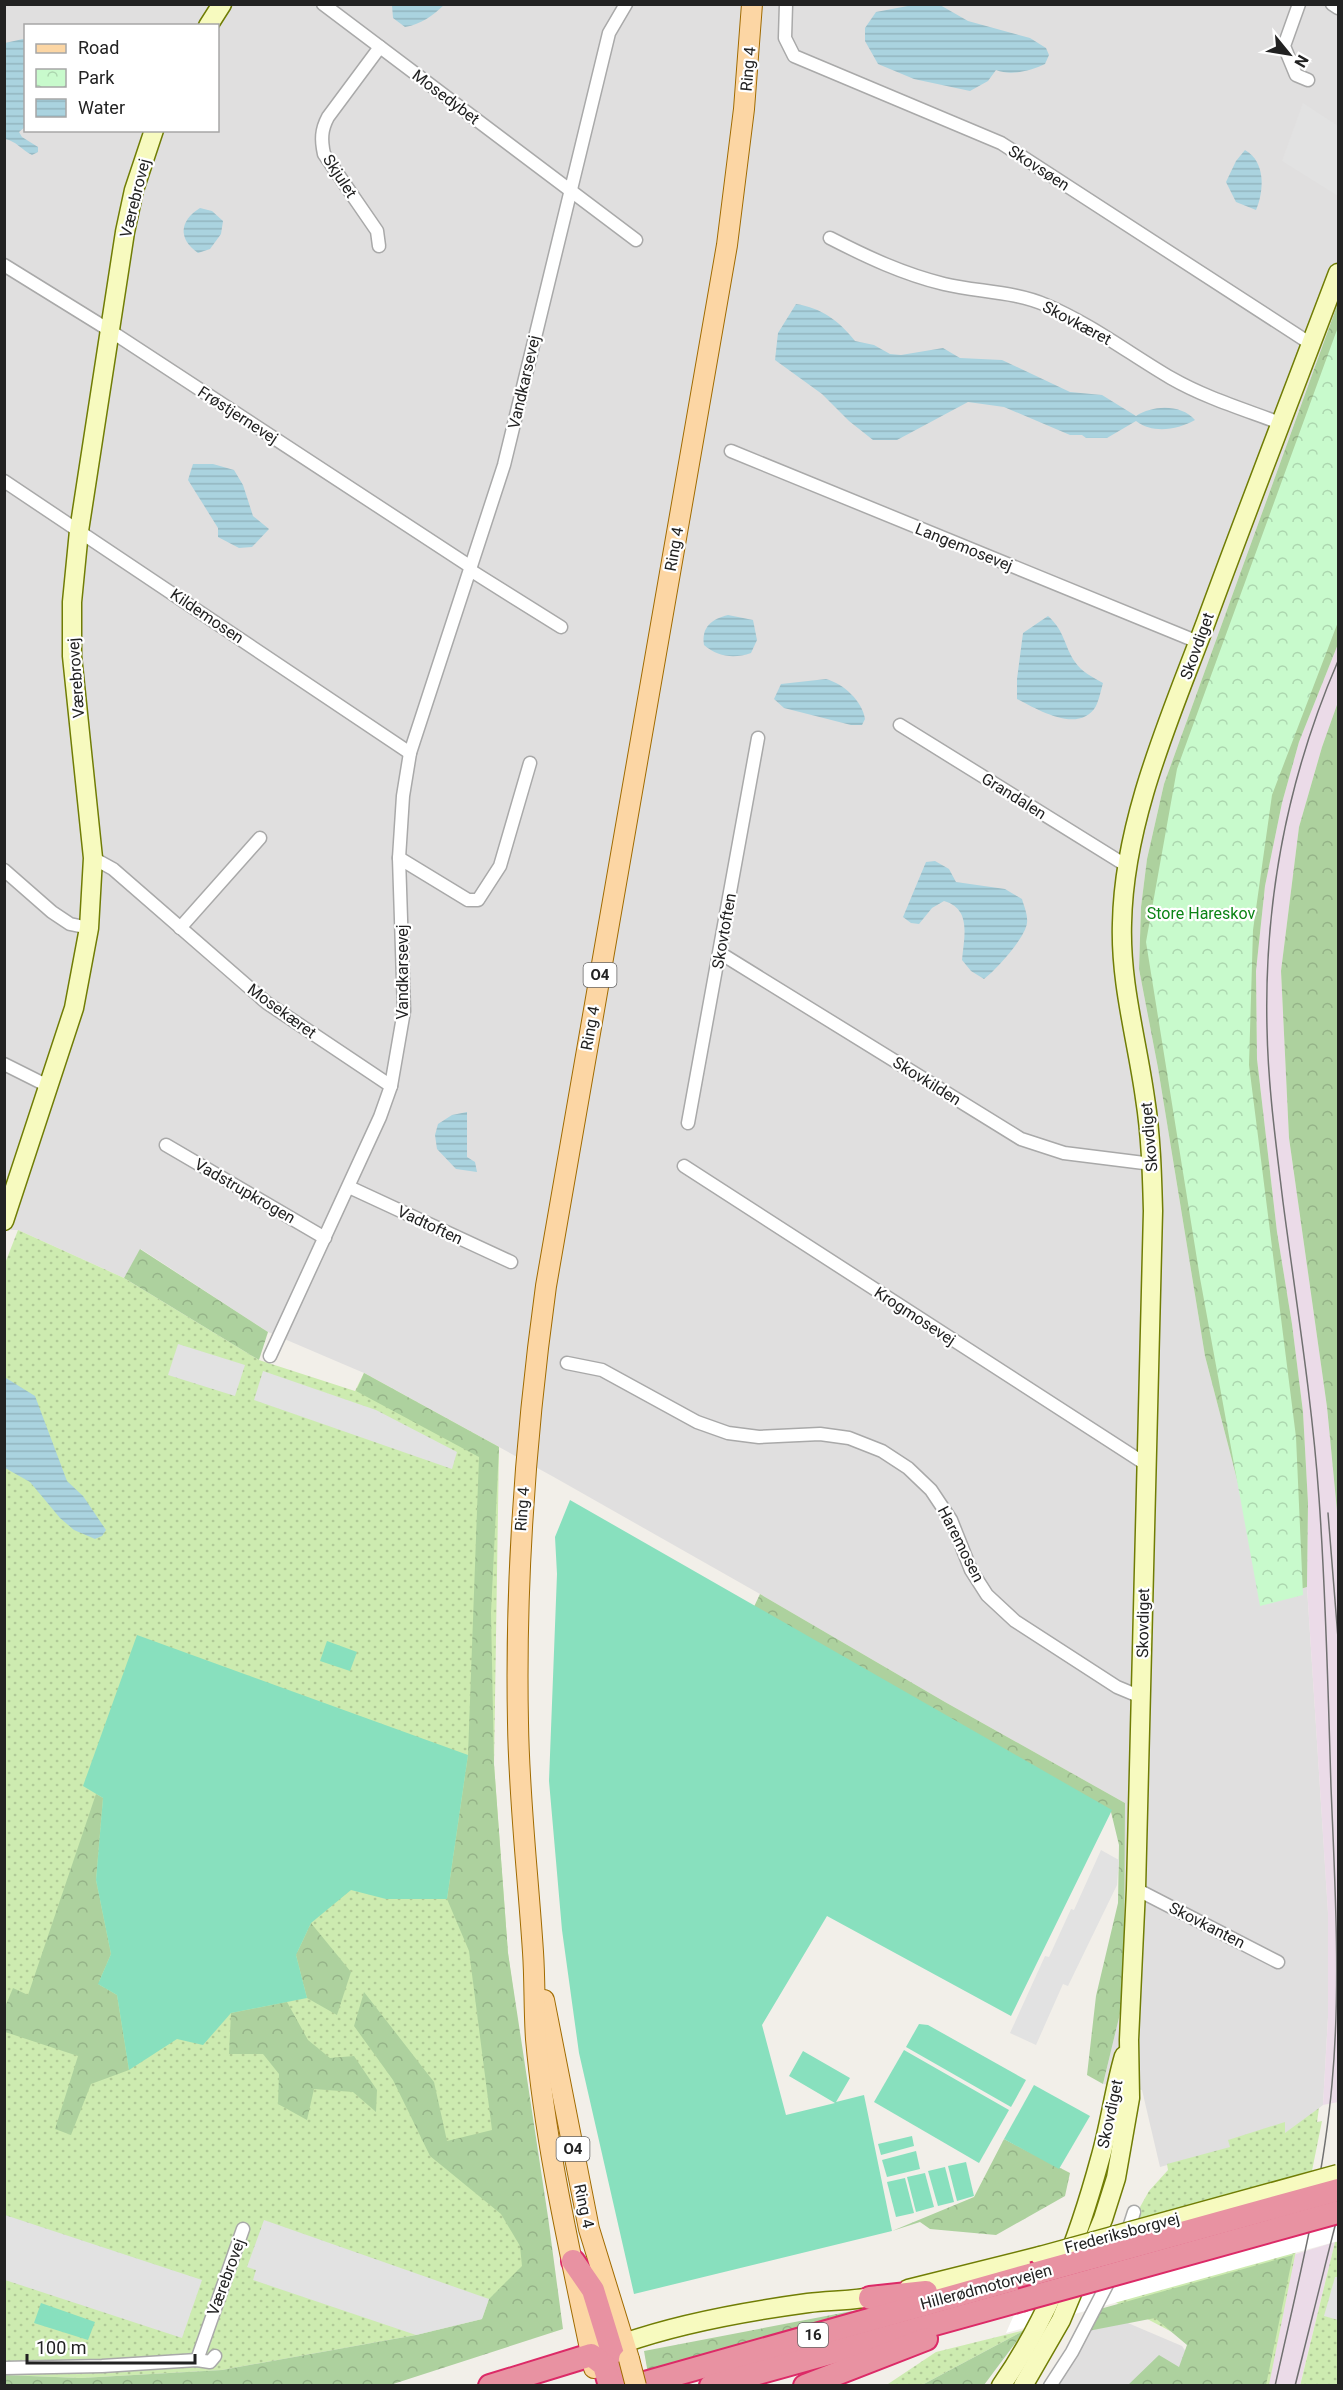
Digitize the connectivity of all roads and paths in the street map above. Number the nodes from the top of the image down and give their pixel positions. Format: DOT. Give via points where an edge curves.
graph roads {
  1 [pos="222,4"];
  2 [pos="323,4"];
  3 [pos="626,4"];
  4 [pos="752,4"];
  5 [pos="786,4"];
  6 [pos="1299,4"];
  7 [pos="1332,4"];
  8 [pos="1338,8"];
  9 [pos="209,24"];
  10 [pos="380,47"];
  11 [pos="1308,80"];
  12 [pos="153,132"];
  13 [pos="569,190"];
  14 [pos="830,238"];
  15 [pos="636,240"];
  16 [pos="379,246"];
  17 [pos="4,265"];
  18 [pos="1338,273"];
  19 [pos="109,330"];
  20 [pos="1311,344"];
  21 [pos="1281,423"];
  22 [pos="731,452"];
  23 [pos="4,480"];
  24 [pos="79,531"];
  25 [pos="470,569"];
  26 [pos="561,627"];
  27 [pos="1198,642"];
  28 [pos="900,725"];
  29 [pos="758,738"];
  30 [pos="410,753"];
  31 [pos="530,763"];
  32 [pos="261,838"];
  33 [pos="93,858"];
  34 [pos="399,858"];
  35 [pos="1127,866"];
  36 [pos="4,870"];
  37 [pos="180,927"];
  38 [pos="89,928"];
  39 [pos="720,953"];
  40 [pos="4,1064"];
  41 [pos="48,1086"];
  42 [pos="391,1086"];
  43 [pos="688,1123"];
  44 [pos="166,1145"];
  45 [pos="1152,1164"];
  46 [pos="684,1166"];
  47 [pos="349,1187"];
  48 [pos="4,1221"];
  49 [pos="325,1238"];
  50 [pos="511,1262"];
  51 [pos="270,1356"];
  52 [pos="567,1363"];
  53 [pos="1147,1465"];
  54 [pos="1141,1697"];
  55 [pos="1136,1889"];
  56 [pos="533,1951"];
  57 [pos="1278,1962"];
  58 [pos="1129,2040"];
  59 [pos="1338,2174"];
  60 [pos="1338,2190"];
  61 [pos="1134,2212"];
  62 [pos="1338,2212"];
  63 [pos="243,2229"];
  64 [pos="573,2261"];
  65 [pos="1037,2265"];
  66 [pos="993,2285"];
  67 [pos="870,2298"];
  68 [pos="1021,2300"];
  69 [pos="215,2356"];
  70 [pos="197,2360"];
  71 [pos="609,2363"];
  72 [pos="4,2368"];
  73 [pos="490,2385"];
  74 [pos="622,2385"];
  75 [pos="635,2385"];
  76 [pos="711,2385"];
  77 [pos="805,2385"];
  78 [pos="1000,2385"];
  79 [pos="1023,2385"];
  80 [pos="1050,2385"];
  1 -- 9 [label="street"];
  2 -- 10 [label="street, Mosedybet"];
  3 -- 13 [label="street, Vandkarsevej" via="609,33"];
  4 -- 56 [label="main road, Ring 4 / O4" via="744,109 725,255 562,1187 535,1364 517,1634 521,1806"];
  5 -- 20 [label="street, Skovsøen" via="785,38 794,56 1001,143"];
  6 -- 11 [label="street" via="1284,46 1296,75"];
  7 -- 8 [label="street"];
  10 -- 13 [label="street, Mosedybet"];
  10 -- 16 [label="street, Skjulet" via="328,117 321,140 324,154 377,231"];
  12 -- 19 [label="street, Værebrovej" via="129,212"];
  13 -- 15 [label="street"];
  13 -- 25 [label="street, Vandkarsevej" via="504,465"];
  14 -- 21 [label="street, Skovkæret" via="901,271 1043,304 1205,396"];
  17 -- 19 [label="street, Frøstjernevej"];
  18 -- 20 [label="street, Skovdiget"];
  19 -- 24 [label="street, Værebrovej"];
  19 -- 25 [label="street, Frøstjernevej"];
  20 -- 21 [label="street, Skovdiget"];
  21 -- 27 [label="street, Skovdiget"];
  22 -- 27 [label="street, Langemosevej"];
  23 -- 24 [label="street, Kildemosen"];
  24 -- 30 [label="street, Kildemosen"];
  24 -- 33 [label="street, Værebrovej" via="72,602 72,656"];
  25 -- 26 [label="street"];
  25 -- 30 [label="street, Vandkarsevej"];
  27 -- 35 [label="street, Skovdiget" via="1156,758"];
  28 -- 35 [label="street, Grandalen"];
  29 -- 39 [label="street, Skovtoften"];
  30 -- 34 [label="street, Vandkarsevej"];
  31 -- 34 [label="street" via="500,866 478,900 468,900"];
  32 -- 37 [label="street"];
  33 -- 37 [label="street, Mosekæret" via="113,869"];
  33 -- 38 [label="street, Værebrovej"];
  34 -- 42 [label="street, Vandkarsevej" via="404,1011"];
  35 -- 45 [label="street, Skovdiget" via="1123,969 1146,1099"];
  36 -- 38 [label="street" via="52,912 70,924"];
  37 -- 42 [label="street, Mosekæret" via="267,1003"];
  38 -- 41 [label="street, Værebrovej" via="74,1008"];
  39 -- 43 [label="street, Skovtoften"];
  39 -- 45 [label="street, Skovkilden" via="1022,1139 1064,1153"];
  40 -- 41 [label="street"];
  41 -- 48 [label="street, Værebrovej"];
  42 -- 47 [label="street, Vandkarsevej"];
  44 -- 49 [label="street, Vadstrupkrogen"];
  45 -- 53 [label="street, Skovdiget"];
  46 -- 53 [label="street, Krogmosevej"];
  47 -- 49 [label="street, Vandkarsevej"];
  47 -- 50 [label="street, Vadtoften"];
  49 -- 51 [label="street, Vandkarsevej"];
  52 -- 54 [label="street, Haremosen" via="602,1370 697,1422 728,1433 759,1437 820,1434 849,1438 882,1451 931,1490 951,1520 971,1570 987,1595 1016,1621 1117,1687"];
  53 -- 54 [label="street, Skovdiget"];
  54 -- 55 [label="street, Skovdiget"];
  55 -- 57 [label="street, Skovkanten"];
  55 -- 58 [label="street, Skovdiget"];
  56 -- 64 [label="main road, Ring 4 / O4" via="539,2063"];
  56 -- 71 [label="main road, Ring 4 / O4" via="589,2229"];
  58 -- 78 [label="street, Skovdiget" via="1101,2158 1065,2267 1037,2328"];
  58 -- 79 [label="street, Skovdiget" via="1130,2098 1108,2205 1062,2320"];
  59 -- 65 [label="street, Frederiksborgvej, bridge"];
  60 -- 65 [label="highway, Hillerødmotorvejen / 16, bridge"];
  61 -- 80 [label="street" via="1115,2269"];
  62 -- 68 [label="highway, Hillerødmotorvejen / 16, bridge"];
  63 -- 70 [label="street, Værebrovej"];
  64 -- 71 [label="highway" via="593,2290"];
  65 -- 66 [label="highway, Hillerødmotorvejen / 16"];
  65 -- 67 [label="street, Frederiksborgvej"];
  66 -- 67 [label="highway"];
  66 -- 75 [label="highway, Hillerødmotorvejen / 16"];
  67 -- 71 [label="street, Frederiksborgvej" via="808,2303 653,2334"];
  68 -- 76 [label="highway, Hillerødmotorvejen / 16"];
  68 -- 77 [label="highway"];
  69 -- 70 [label="street" via="210,2362"];
  70 -- 72 [label="street"];
  71 -- 73 [label="highway"];
  71 -- 74 [label="highway"];
  71 -- 75 [label="main road, Ring 4 / O4, bridge"];
}
